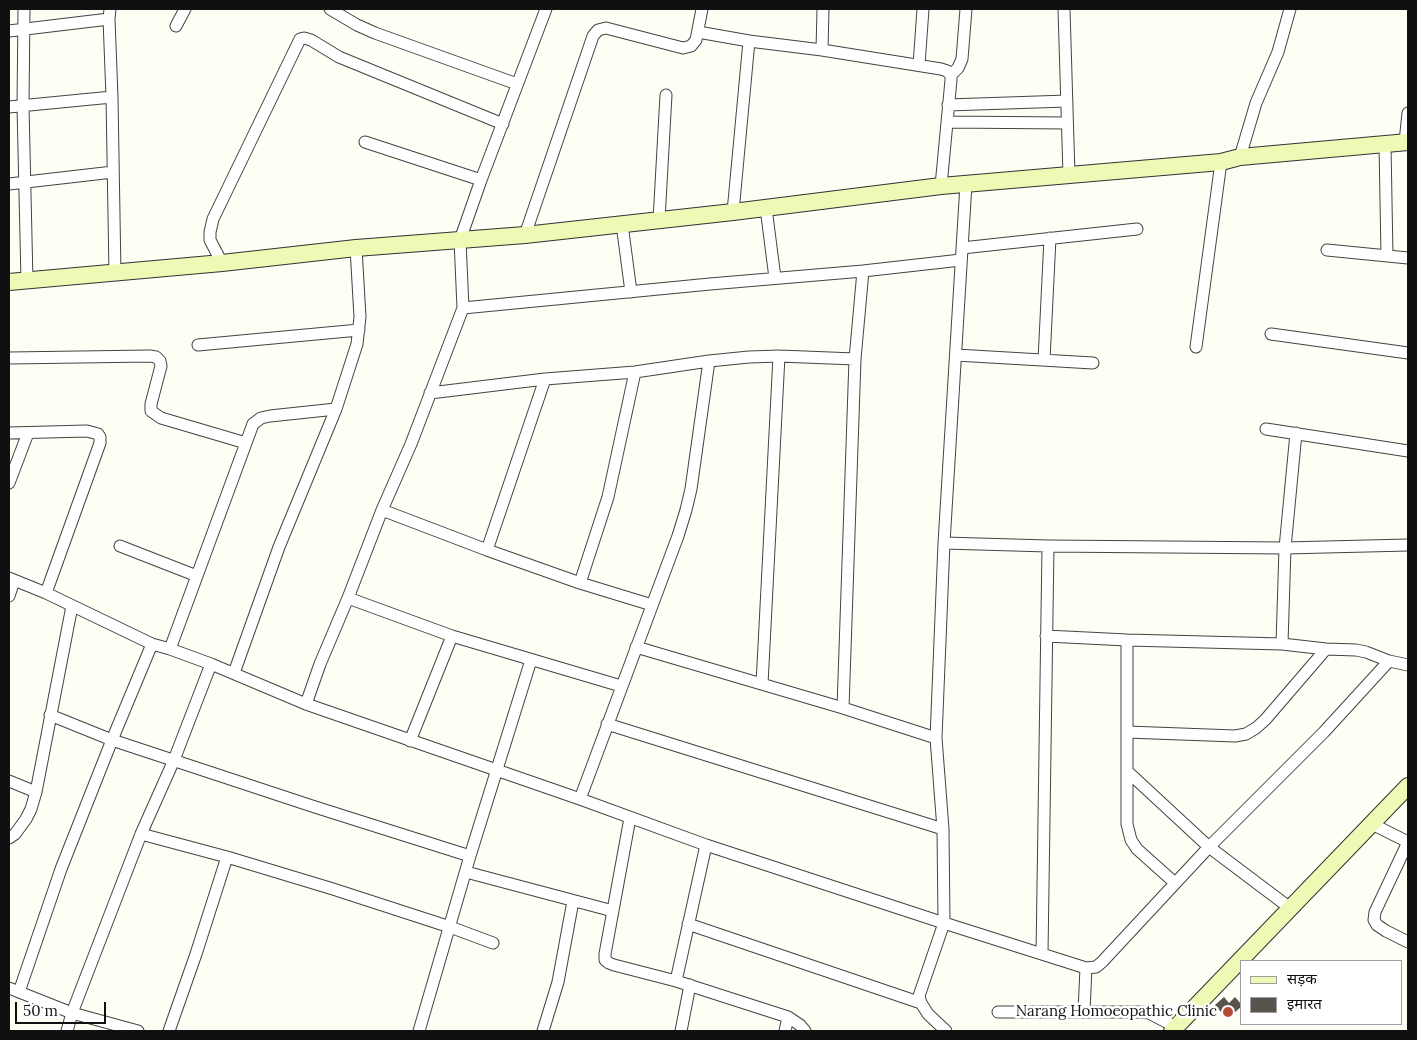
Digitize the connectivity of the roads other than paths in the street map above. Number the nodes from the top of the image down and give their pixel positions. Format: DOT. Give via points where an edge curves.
graph roads {
  1 [pos="24,9"];
  2 [pos="185,9"];
  3 [pos="330,9"];
  4 [pos="544,9"];
  5 [pos="702,9"];
  6 [pos="823,9"];
  7 [pos="923,9"];
  8 [pos="966,9"];
  9 [pos="1064,9"];
  10 [pos="1290,9"];
  11 [pos="110,14"];
  12 [pos="176,26"];
  13 [pos="24,29"];
  14 [pos="9,31"];
  15 [pos="698,32"];
  16 [pos="749,41"];
  17 [pos="822,50"];
  18 [pos="919,65"];
  19 [pos="951,75"];
  20 [pos="517,84"];
  21 [pos="666,95"];
  22 [pos="112,97"];
  23 [pos="1066,101"];
  24 [pos="948,105"];
  25 [pos="23,106"];
  26 [pos="9,107"];
  27 [pos="1408,113"];
  28 [pos="947,122"];
  29 [pos="1067,123"];
  30 [pos="503,124"];
  31 [pos="365,142"];
  32 [pos="1407,142"];
  33 [pos="1386,145"];
  34 [pos="1240,157"];
  35 [pos="1221,162"];
  36 [pos="113,172"];
  37 [pos="1069,175"];
  38 [pos="481,180"];
  39 [pos="26,182"];
  40 [pos="9,184"];
  41 [pos="966,184"];
  42 [pos="941,186"];
  43 [pos="766,208"];
  44 [pos="732,212"];
  45 [pos="659,220"];
  46 [pos="622,224"];
  47 [pos="1137,229"];
  48 [pos="525,235"];
  49 [pos="1050,238"];
  50 [pos="460,240"];
  51 [pos="356,248"];
  52 [pos="962,248"];
  53 [pos="1327,250"];
  54 [pos="1387,256"];
  55 [pos="1408,258"];
  56 [pos="961,260"];
  57 [pos="222,263"];
  58 [pos="863,271"];
  59 [pos="116,274"];
  60 [pos="774,278"];
  61 [pos="27,281"];
  62 [pos="9,282"];
  63 [pos="630,292"];
  64 [pos="463,308"];
  65 [pos="359,330"];
  66 [pos="1271,334"];
  67 [pos="198,345"];
  68 [pos="1196,347"];
  69 [pos="1408,353"];
  70 [pos="956,355"];
  71 [pos="779,356"];
  72 [pos="9,358"];
  73 [pos="855,359"];
  74 [pos="1044,360"];
  75 [pos="709,361"];
  76 [pos="1093,363"];
  77 [pos="635,372"];
  78 [pos="545,379"];
  79 [pos="430,393"];
  80 [pos="336,409"];
  81 [pos="1266,428"];
  82 [pos="9,433"];
  83 [pos="28,433"];
  84 [pos="1296,433"];
  85 [pos="246,443"];
  86 [pos="1408,451"];
  87 [pos="9,483"];
  88 [pos="382,510"];
  89 [pos="944,543"];
  90 [pos="120,546"];
  91 [pos="1048,546"];
  92 [pos="1408,546"];
  93 [pos="1285,548"];
  94 [pos="486,550"];
  95 [pos="197,576"];
  96 [pos="12,580"];
  97 [pos="580,583"];
  98 [pos="46,593"];
  99 [pos="9,596"];
  100 [pos="348,598"];
  101 [pos="72,606"];
  102 [pos="652,606"];
  103 [pos="452,636"];
  104 [pos="1046,636"];
  105 [pos="1127,640"];
  106 [pos="152,644"];
  107 [pos="1282,644"];
  108 [pos="636,647"];
  109 [pos="1326,648"];
  110 [pos="170,649"];
  111 [pos="531,660"];
  112 [pos="1389,661"];
  113 [pos="211,664"];
  114 [pos="1408,665"];
  115 [pos="234,673"];
  116 [pos="762,684"];
  117 [pos="621,686"];
  118 [pos="306,704"];
  119 [pos="843,708"];
  120 [pos="50,715"];
  121 [pos="607,724"];
  122 [pos="1127,732"];
  123 [pos="936,738"];
  124 [pos="112,740"];
  125 [pos="410,741"];
  126 [pos="174,760"];
  127 [pos="1127,771"];
  128 [pos="497,772"];
  129 [pos="9,781"];
  130 [pos="1408,788"];
  131 [pos="36,792"];
  132 [pos="580,799"];
  133 [pos="630,818"];
  134 [pos="1372,824"];
  135 [pos="943,829"];
  136 [pos="141,834"];
  137 [pos="9,838"];
  138 [pos="1408,842"];
  139 [pos="706,845"];
  140 [pos="1209,846"];
  141 [pos="470,856"];
  142 [pos="227,857"];
  143 [pos="466,872"];
  144 [pos="1175,883"];
  145 [pos="573,900"];
  146 [pos="1290,908"];
  147 [pos="613,911"];
  148 [pos="688,924"];
  149 [pos="944,924"];
  150 [pos="450,927"];
  151 [pos="1408,942"];
  152 [pos="493,943"];
  153 [pos="1042,954"];
  154 [pos="1240,960"];
  155 [pos="1240,960"];
  156 [pos="1086,968"];
  157 [pos="676,980"];
  158 [pos="690,985"];
  159 [pos="14,990"];
  160 [pos="920,1003"];
  161 [pos="998,1012"];
  162 [pos="1084,1012"];
  163 [pos="72,1014"];
  164 [pos="788,1017"];
  165 [pos="1174,1029"];
  166 [pos="67,1031"];
  167 [pos="138,1031"];
  168 [pos="169,1031"];
  169 [pos="419,1031"];
  170 [pos="543,1031"];
  171 [pos="681,1031"];
  172 [pos="785,1031"];
  173 [pos="806,1031"];
  174 [pos="946,1031"];
  1 -- 13 [label="street"];
  2 -- 12 [label="street"];
  3 -- 20 [label="street" via="375,33"];
  4 -- 20 [label="street"];
  5 -- 15 [label="street"];
  6 -- 17 [label="street"];
  7 -- 18 [label="street"];
  8 -- 19 [label="street" via="962,59"];
  9 -- 23 [label="street"];
  10 -- 34 [label="street"];
  11 -- 13 [label="street"];
  11 -- 22 [label="street"];
  13 -- 14 [label="street"];
  13 -- 25 [label="street"];
  15 -- 16 [label="street"];
  15 -- 48 [label="street" via="691,46 684,48 606,28 598,30 593,36"];
  16 -- 17 [label="street"];
  16 -- 44 [label="street"];
  17 -- 18 [label="street"];
  18 -- 19 [label="street" via="941,69"];
  19 -- 24 [label="street"];
  20 -- 30 [label="street"];
  21 -- 45 [label="street"];
  22 -- 25 [label="street"];
  22 -- 36 [label="street"];
  23 -- 24 [label="street"];
  23 -- 29 [label="street"];
  24 -- 28 [label="street"];
  25 -- 26 [label="street"];
  25 -- 39 [label="street"];
  27 -- 32 [label="street"];
  28 -- 29 [label="street"];
  28 -- 42 [label="street"];
  29 -- 37 [label="street"];
  30 -- 38 [label="street"];
  30 -- 57 [label="street" via="339,58 311,40 300,39 213,218 210,240"];
  31 -- 38 [label="street"];
  32 -- 33 [label="street"];
  33 -- 34 [label="street"];
  33 -- 54 [label="street"];
  34 -- 35 [label="street"];
  35 -- 37 [label="street"];
  35 -- 68 [label="street"];
  36 -- 39 [label="street"];
  36 -- 59 [label="street"];
  37 -- 41 [label="street"];
  38 -- 50 [label="street"];
  39 -- 40 [label="street"];
  39 -- 61 [label="street"];
  41 -- 42 [label="street"];
  41 -- 52 [label="street"];
  42 -- 43 [label="street"];
  43 -- 44 [label="street"];
  43 -- 60 [label="street"];
  44 -- 45 [label="street"];
  45 -- 46 [label="street"];
  46 -- 48 [label="street"];
  46 -- 63 [label="street"];
  47 -- 49 [label="street"];
  48 -- 50 [label="street"];
  49 -- 52 [label="street"];
  49 -- 74 [label="street"];
  50 -- 51 [label="street"];
  50 -- 64 [label="street"];
  51 -- 57 [label="street"];
  51 -- 65 [label="street"];
  52 -- 56 [label="street"];
  53 -- 54 [label="street"];
  54 -- 55 [label="street"];
  56 -- 58 [label="street"];
  56 -- 70 [label="street"];
  57 -- 59 [label="street"];
  58 -- 60 [label="street"];
  58 -- 73 [label="street"];
  59 -- 61 [label="street"];
  60 -- 63 [label="street"];
  61 -- 62 [label="street"];
  63 -- 64 [label="street"];
  64 -- 79 [label="street"];
  65 -- 67 [label="street"];
  65 -- 80 [label="street"];
  66 -- 69 [label="street"];
  70 -- 74 [label="street"];
  70 -- 89 [label="street"];
  71 -- 73 [label="street"];
  71 -- 75 [label="street"];
  71 -- 116 [label="street"];
  72 -- 85 [label="street" via="156,357 161,366 151,411 161,418"];
  73 -- 119 [label="street"];
  74 -- 76 [label="street"];
  75 -- 77 [label="street"];
  75 -- 102 [label="street" via="691,489"];
  77 -- 78 [label="street"];
  77 -- 97 [label="street" via="608,497"];
  78 -- 79 [label="street"];
  78 -- 94 [label="street"];
  79 -- 88 [label="street"];
  80 -- 85 [label="street" via="261,418 253,424"];
  80 -- 115 [label="street" via="279,547"];
  81 -- 84 [label="street"];
  82 -- 83 [label="street"];
  83 -- 87 [label="street"];
  83 -- 98 [label="street" via="88,431 100,437"];
  84 -- 86 [label="street"];
  84 -- 93 [label="street"];
  85 -- 95 [label="street"];
  88 -- 94 [label="street"];
  88 -- 100 [label="street"];
  89 -- 91 [label="street"];
  89 -- 123 [label="street"];
  90 -- 95 [label="street"];
  91 -- 93 [label="street"];
  91 -- 104 [label="street"];
  92 -- 93 [label="street"];
  93 -- 107 [label="street"];
  94 -- 97 [label="street"];
  95 -- 110 [label="street"];
  96 -- 98 [label="street"];
  96 -- 99 [label="street"];
  97 -- 102 [label="street"];
  98 -- 101 [label="street"];
  100 -- 103 [label="street"];
  100 -- 118 [label="street"];
  101 -- 106 [label="street"];
  101 -- 120 [label="street"];
  102 -- 108 [label="street"];
  103 -- 111 [label="street"];
  103 -- 125 [label="street"];
  104 -- 105 [label="street"];
  104 -- 153 [label="street"];
  105 -- 107 [label="street"];
  105 -- 122 [label="street"];
  106 -- 110 [label="street"];
  106 -- 124 [label="street"];
  107 -- 109 [label="street"];
  108 -- 116 [label="street"];
  108 -- 117 [label="street"];
  109 -- 112 [label="street" via="1366,652"];
  109 -- 122 [label="street" via="1265,720 1246,734"];
  110 -- 113 [label="street"];
  111 -- 117 [label="street"];
  111 -- 128 [label="street"];
  112 -- 114 [label="street"];
  112 -- 140 [label="street" via="1324,732"];
  113 -- 115 [label="street"];
  113 -- 126 [label="street"];
  115 -- 118 [label="street"];
  116 -- 119 [label="street"];
  117 -- 121 [label="street"];
  118 -- 125 [label="street"];
  119 -- 123 [label="street"];
  120 -- 124 [label="street"];
  120 -- 131 [label="street"];
  121 -- 132 [label="street"];
  121 -- 135 [label="street"];
  122 -- 127 [label="street"];
  123 -- 135 [label="street"];
  124 -- 126 [label="street"];
  124 -- 159 [label="street"];
  125 -- 128 [label="street"];
  126 -- 136 [label="street"];
  126 -- 141 [label="street"];
  127 -- 140 [label="street"];
  127 -- 144 [label="street" via="1127,824 1131,840"];
  128 -- 132 [label="street"];
  128 -- 141 [label="street"];
  129 -- 131 [label="street"];
  130 -- 134 [label="street"];
  131 -- 137 [label="street" via="26,819 16,834"];
  132 -- 133 [label="street"];
  133 -- 139 [label="street"];
  133 -- 147 [label="street"];
  134 -- 138 [label="street"];
  134 -- 146 [label="street"];
  135 -- 149 [label="street"];
  136 -- 142 [label="street"];
  136 -- 163 [label="street"];
  138 -- 151 [label="street" via="1374,920 1386,931"];
  139 -- 148 [label="street"];
  139 -- 149 [label="street"];
  140 -- 144 [label="street"];
  140 -- 146 [label="street"];
  141 -- 143 [label="street"];
  142 -- 150 [label="street"];
  142 -- 168 [label="street"];
  143 -- 145 [label="street"];
  143 -- 150 [label="street"];
  144 -- 156 [label="street" via="1102,962 1096,967"];
  145 -- 147 [label="street"];
  145 -- 170 [label="street" via="558,982"];
  146 -- 154 [label="street"];
  147 -- 157 [label="street" via="605,960"];
  148 -- 157 [label="street"];
  148 -- 160 [label="street"];
  149 -- 153 [label="street"];
  149 -- 160 [label="street" via="921,987"];
  150 -- 152 [label="street"];
  150 -- 169 [label="street"];
  153 -- 156 [label="street"];
  155 -- 165 [label="street"];
  156 -- 162 [label="street"];
  157 -- 158 [label="street"];
  158 -- 164 [label="street"];
  158 -- 171 [label="street"];
  159 -- 163 [label="street"];
  160 -- 174 [label="street"];
  161 -- 162 [label="street"];
  162 -- 165 [label="street" via="1149,1013"];
  163 -- 166 [label="street"];
  163 -- 167 [label="street"];
  164 -- 172 [label="street"];
  164 -- 173 [label="street"];
}
